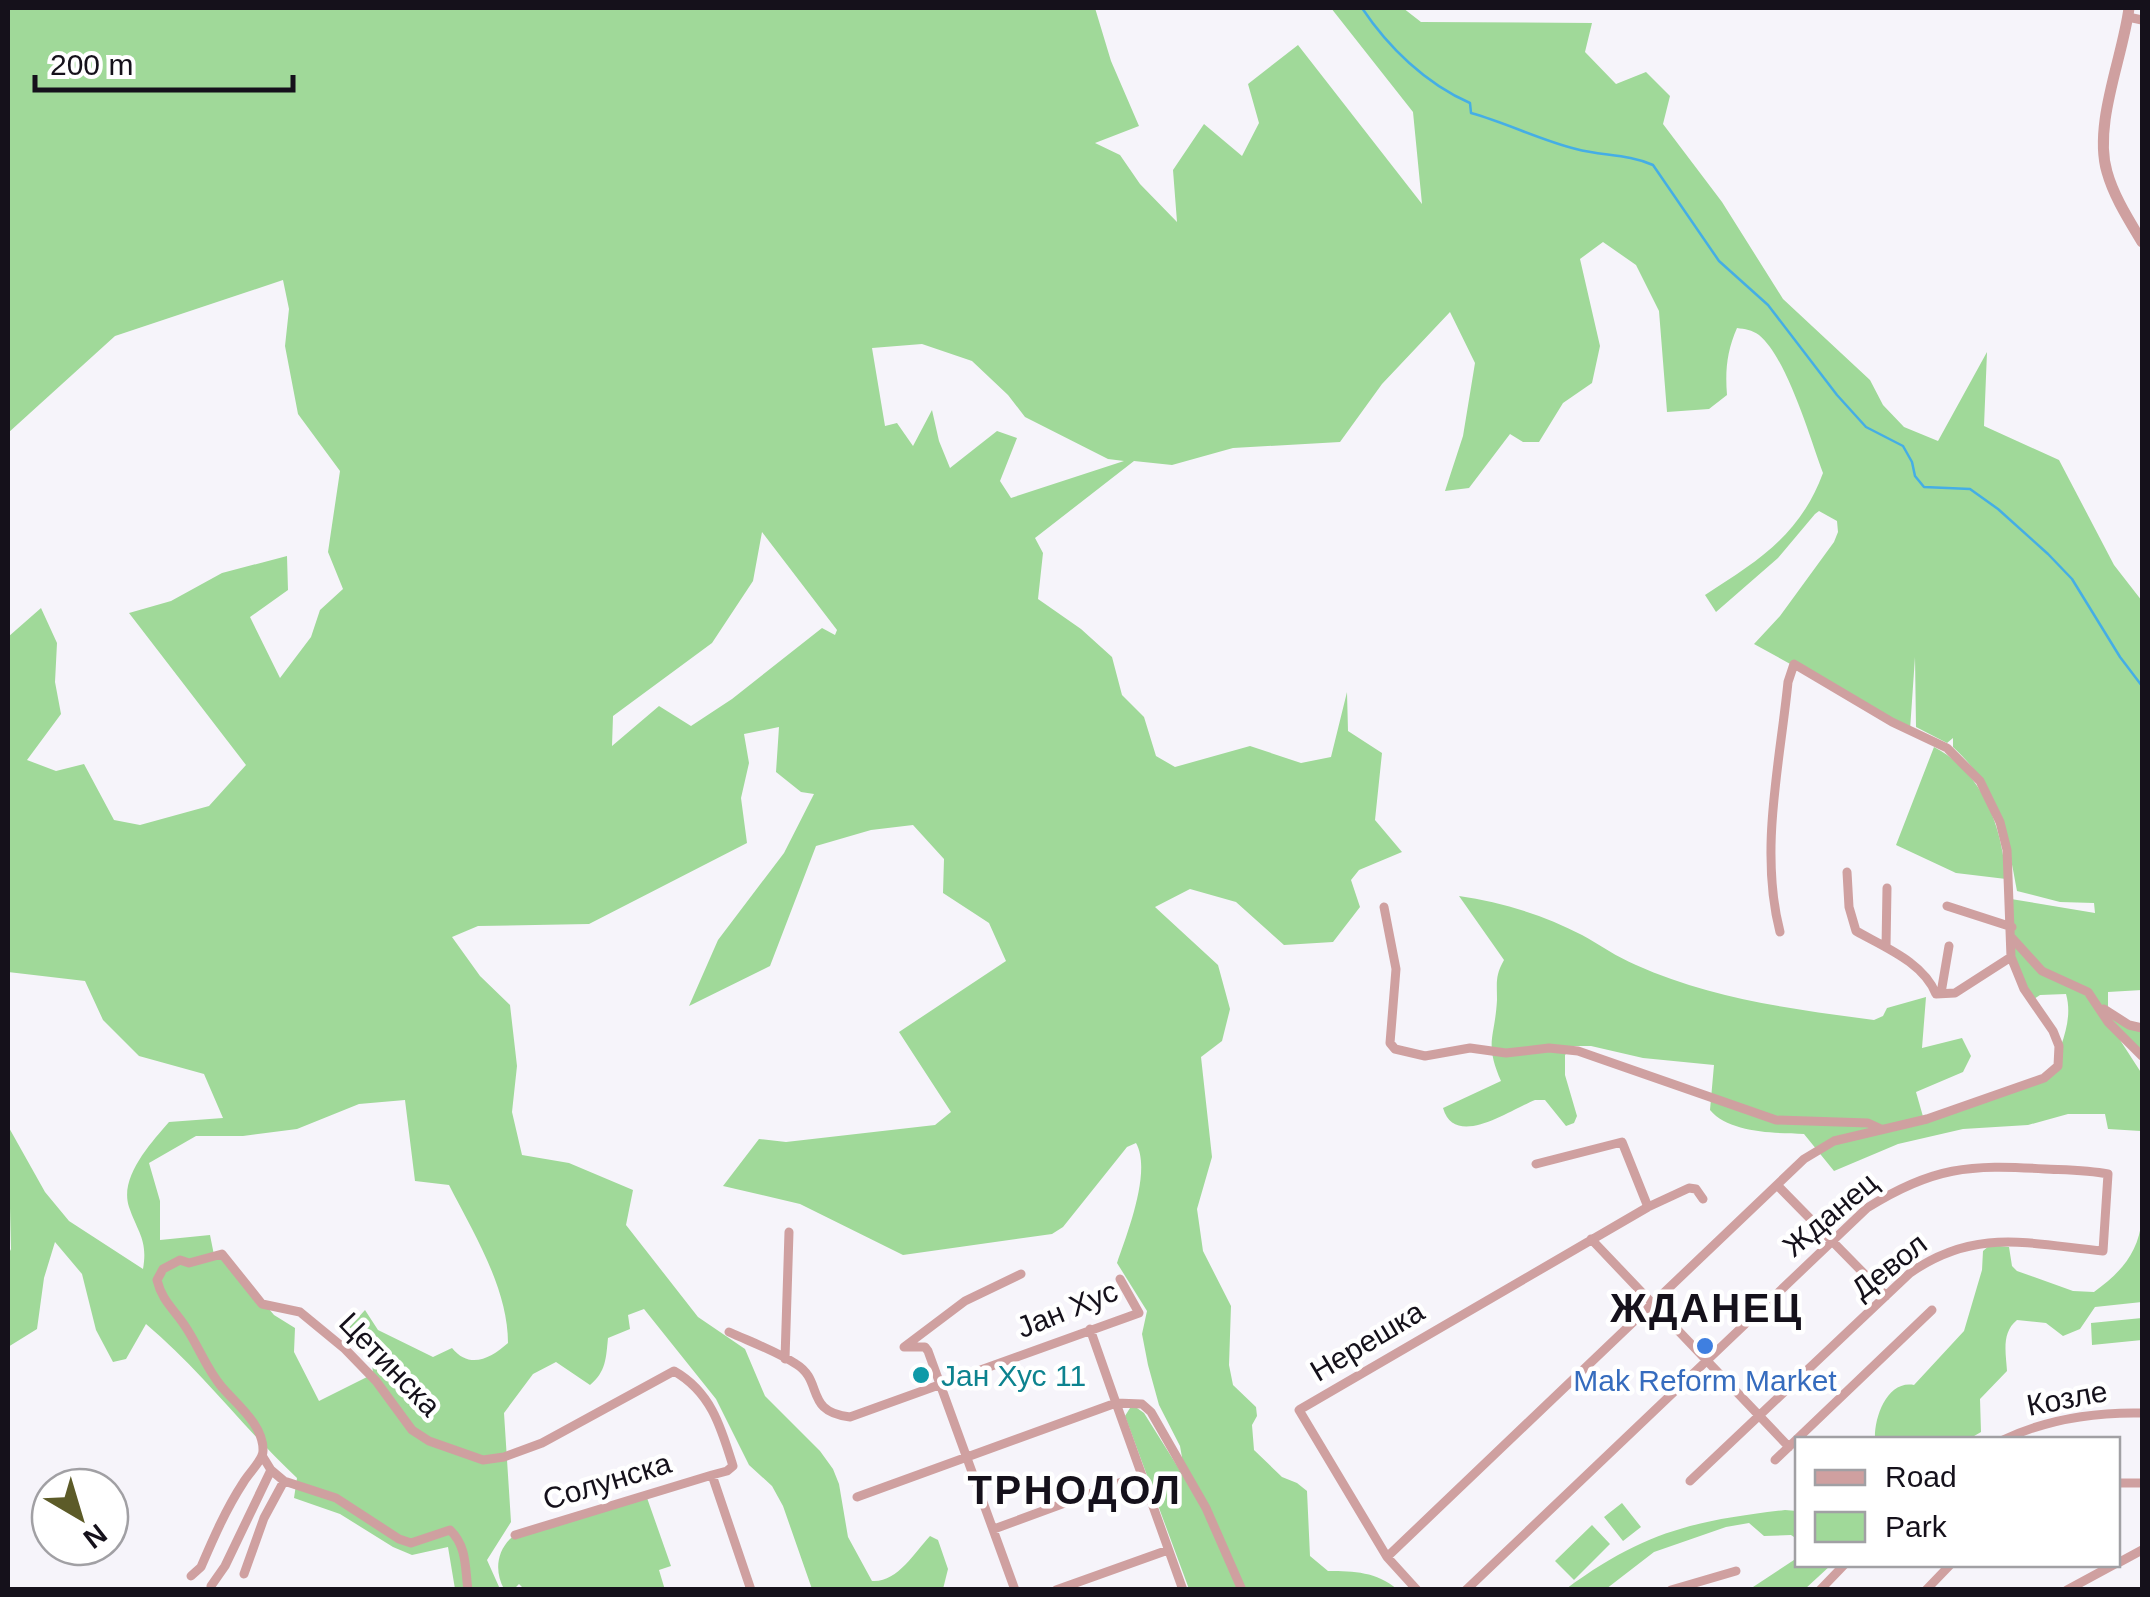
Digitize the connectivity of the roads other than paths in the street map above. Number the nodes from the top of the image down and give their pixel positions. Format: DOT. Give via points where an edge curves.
graph roads {
  1 [pos="2129,12"];
  2 [pos="2142,20"];
  3 [pos="2142,242"];
  4 [pos="1846,872"];
  5 [pos="1887,888"];
  6 [pos="1947,906"];
  7 [pos="1384,907"];
  8 [pos="1780,932"];
  9 [pos="2012,932"];
  10 [pos="1949,946"];
  11 [pos="1886,948"];
  12 [pos="2012,957"];
  13 [pos="1941,993"];
  14 [pos="2098,1004"];
  15 [pos="2142,1028"];
  16 [pos="2142,1056"];
  17 [pos="1882,1129"];
  18 [pos="1536,1164"];
  19 [pos="2108,1174"];
  20 [pos="1778,1184"];
  21 [pos="1704,1199"];
  22 [pos="1648,1206"];
  23 [pos="789,1232"];
  24 [pos="1590,1240"];
  25 [pos="1832,1240"];
  26 [pos="1021,1274"];
  27 [pos="1120,1279"];
  28 [pos="1886,1296"];
  29 [pos="1652,1304"];
  30 [pos="1932,1310"];
  31 [pos="1090,1329"];
  32 [pos="729,1332"];
  33 [pos="786,1359"];
  34 [pos="1706,1361"];
  35 [pos="940,1384"];
  36 [pos="1116,1403"];
  37 [pos="2142,1413"];
  38 [pos="1760,1416"];
  39 [pos="1799,1437"];
  40 [pos="2010,1437"];
  41 [pos="1795,1441"];
  42 [pos="1789,1447"];
  43 [pos="263,1457"];
  44 [pos="968,1458"];
  45 [pos="1775,1460"];
  46 [pos="270,1470"];
  47 [pos="712,1475"];
  48 [pos="1141,1475"];
  49 [pos="284,1481"];
  50 [pos="1690,1481"];
  51 [pos="857,1497"];
  52 [pos="994,1529"];
  53 [pos="515,1534"];
  54 [pos="1168,1550"];
  55 [pos="1386,1556"];
  56 [pos="1842,1567"];
  57 [pos="1948,1567"];
  58 [pos="2110,1567"];
  59 [pos="1736,1571"];
  60 [pos="244,1574"];
  61 [pos="191,1576"];
  62 [pos="212,1586"];
  63 [pos="468,1590"];
  64 [pos="751,1590"];
  65 [pos="1015,1590"];
  66 [pos="1056,1590"];
  67 [pos="1182,1590"];
  68 [pos="1242,1590"];
  69 [pos="1417,1590"];
  70 [pos="1466,1590"];
  71 [pos="1671,1590"];
  72 [pos="1820,1590"];
  73 [pos="1926,1590"];
  74 [pos="2068,1590"];
  1 -- 2 [label="street"];
  1 -- 3 [label="street" via="2103,149 2114,193"];
  4 -- 11 [label="street" via="1856,931"];
  5 -- 11 [label="street"];
  6 -- 9 [label="street"];
  7 -- 17 [label="street" via="1396,969 1394,1050 1425,1056 1470,1048 1578,1051 1776,1120"];
  8 -- 9 [label="street" via="1771,841 1794,664 1947,748 1972,771 2004,834"];
  9 -- 12 [label="street"];
  9 -- 14 [label="street" via="2042,971 2084,989"];
  10 -- 13 [label="street"];
  11 -- 13 [label="street"];
  12 -- 13 [label="street" via="1956,993"];
  12 -- 17 [label="street" via="2059,1046 2056,1071"];
  14 -- 15 [label="street"];
  14 -- 16 [label="street"];
  17 -- 20 [label="street" via="1834,1141"];
  18 -- 22 [label="street" via="1622,1142"];
  19 -- 25 [label="street, Жданец" via="2004,1166 1932,1174 1867,1208"];
  19 -- 28 [label="street, Девол" via="2103,1251 1989,1240 1959,1246 1932,1258"];
  20 -- 25 [label="street"];
  20 -- 29 [label="street"];
  21 -- 22 [label="street, Нерешка" via="1689,1188"];
  22 -- 24 [label="street, Нерешка"];
  23 -- 33 [label="street"];
  24 -- 29 [label="street"];
  24 -- 55 [label="street, Нерешка" via="1299,1410"];
  25 -- 28 [label="street"];
  25 -- 34 [label="street, Жданец"];
  26 -- 35 [label="street" via="966,1301 905,1344 925,1347"];
  27 -- 31 [label="street, Јан Хус" via="1139,1313"];
  28 -- 38 [label="street, Девол"];
  29 -- 34 [label="street"];
  29 -- 55 [label="street"];
  30 -- 39 [label="street, Девол"];
  31 -- 35 [label="street, Јан Хус"];
  31 -- 36 [label="street"];
  32 -- 33 [label="street, Јан Хус"];
  33 -- 35 [label="street, Јан Хус" via="802,1369 820,1406 836,1415 850,1417"];
  34 -- 38 [label="street"];
  34 -- 70 [label="street, Жданец"];
  35 -- 44 [label="street"];
  36 -- 44 [label="street"];
  36 -- 48 [label="street"];
  36 -- 68 [label="street" via="1142,1404 1151,1412 1206,1508"];
  37 -- 40 [label="street, Козле" via="2075,1417"];
  38 -- 42 [label="street"];
  38 -- 50 [label="street, Девол"];
  41 -- 42 [label="street, Девол"];
  42 -- 45 [label="street, Девол"];
  43 -- 46 [label="street, Цетинска"];
  43 -- 47 [label="street, Цетинска" via="257,1430 161,1297 157,1280 173,1262 222,1254 262,1304 300,1312 344,1348 412,1430 483,1460 542,1443 674,1372 691,1381 716,1418 733,1466"];
  43 -- 61 [label="street"];
  44 -- 51 [label="street"];
  44 -- 52 [label="street"];
  46 -- 49 [label="street, Цетинска"];
  46 -- 62 [label="street"];
  47 -- 53 [label="street, Солунска"];
  47 -- 64 [label="street, Солунска"];
  48 -- 52 [label="street"];
  48 -- 54 [label="street"];
  49 -- 60 [label="street"];
  49 -- 63 [label="street, Цетинска" via="336,1498 411,1542 450,1530 464,1550"];
  52 -- 65 [label="street"];
  54 -- 66 [label="street"];
  54 -- 67 [label="street"];
  55 -- 69 [label="street, Нерешка"];
  56 -- 72 [label="street"];
  57 -- 73 [label="street"];
  58 -- 74 [label="street"];
  59 -- 71 [label="street"];
}
